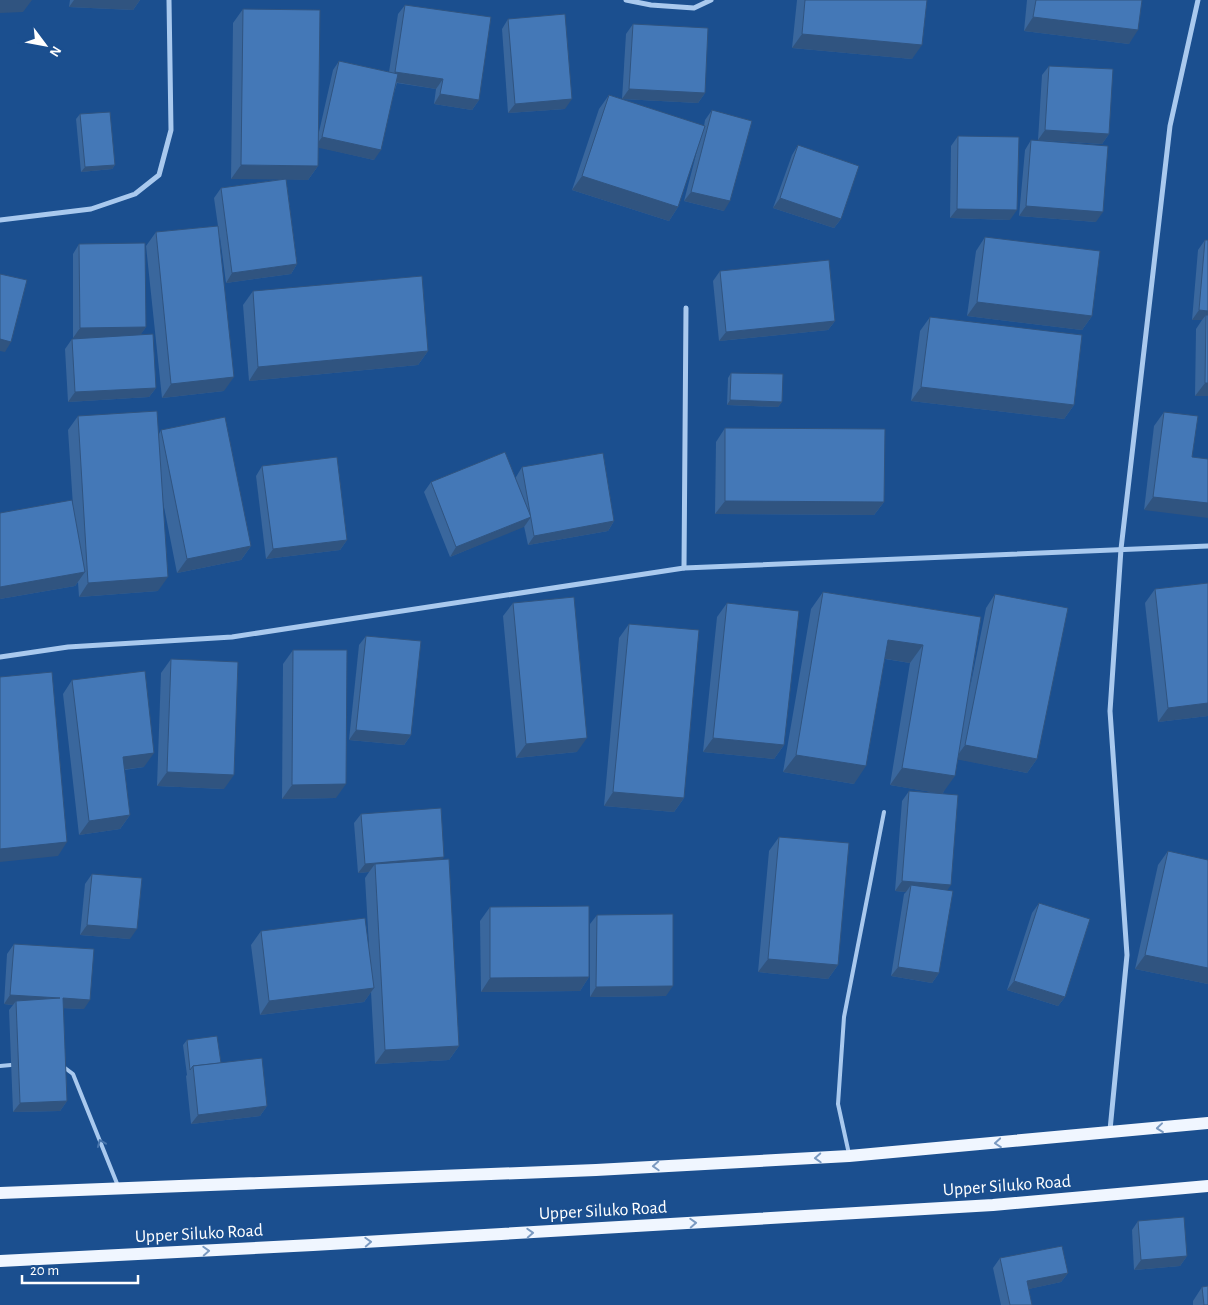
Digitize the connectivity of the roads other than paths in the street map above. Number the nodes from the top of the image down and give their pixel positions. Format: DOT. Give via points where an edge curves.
graph roads {
  1 [pos="169,0"];
  2 [pos="626,0"];
  3 [pos="711,0"];
  4 [pos="1198,0"];
  5 [pos="0,220"];
  6 [pos="686,308"];
  7 [pos="1208,546"];
  8 [pos="1121,549"];
  9 [pos="684,568"];
  10 [pos="0,657"];
  11 [pos="884,812"];
  12 [pos="58,1063"];
  13 [pos="11,1065"];
  14 [pos="0,1066"];
  15 [pos="1208,1123"];
  16 [pos="1110,1134"];
  17 [pos="849,1156"];
  18 [pos="1208,1186"];
  19 [pos="119,1188"];
  20 [pos="0,1193"];
  21 [pos="0,1261"];
  1 -- 5 [label="street" via="171,130 159,175 135,194 91,209"];
  2 -- 3 [label="street" via="694,8"];
  4 -- 8 [label="street" via="1170,126"];
  6 -- 9 [label="street"];
  7 -- 8 [label="street"];
  8 -- 9 [label="street"];
  8 -- 16 [label="street" via="1110,711 1127,955"];
  9 -- 10 [label="street" via="232,637 68,647"];
  11 -- 17 [label="lane" via="844,1017 838,1104"];
  19 -- 12 [label="lane, one-way" via="73,1074"];
  13 -- 14 [label="lane"];
  15 -- 16 [label="main road, one-way"];
  16 -- 17 [label="main road, one-way"];
  17 -- 19 [label="main road, one-way" via="596,1170"];
  21 -- 18 [label="main road, Upper Siluko Road, one-way" via="973,1207"];
  19 -- 20 [label="main road"];
}
